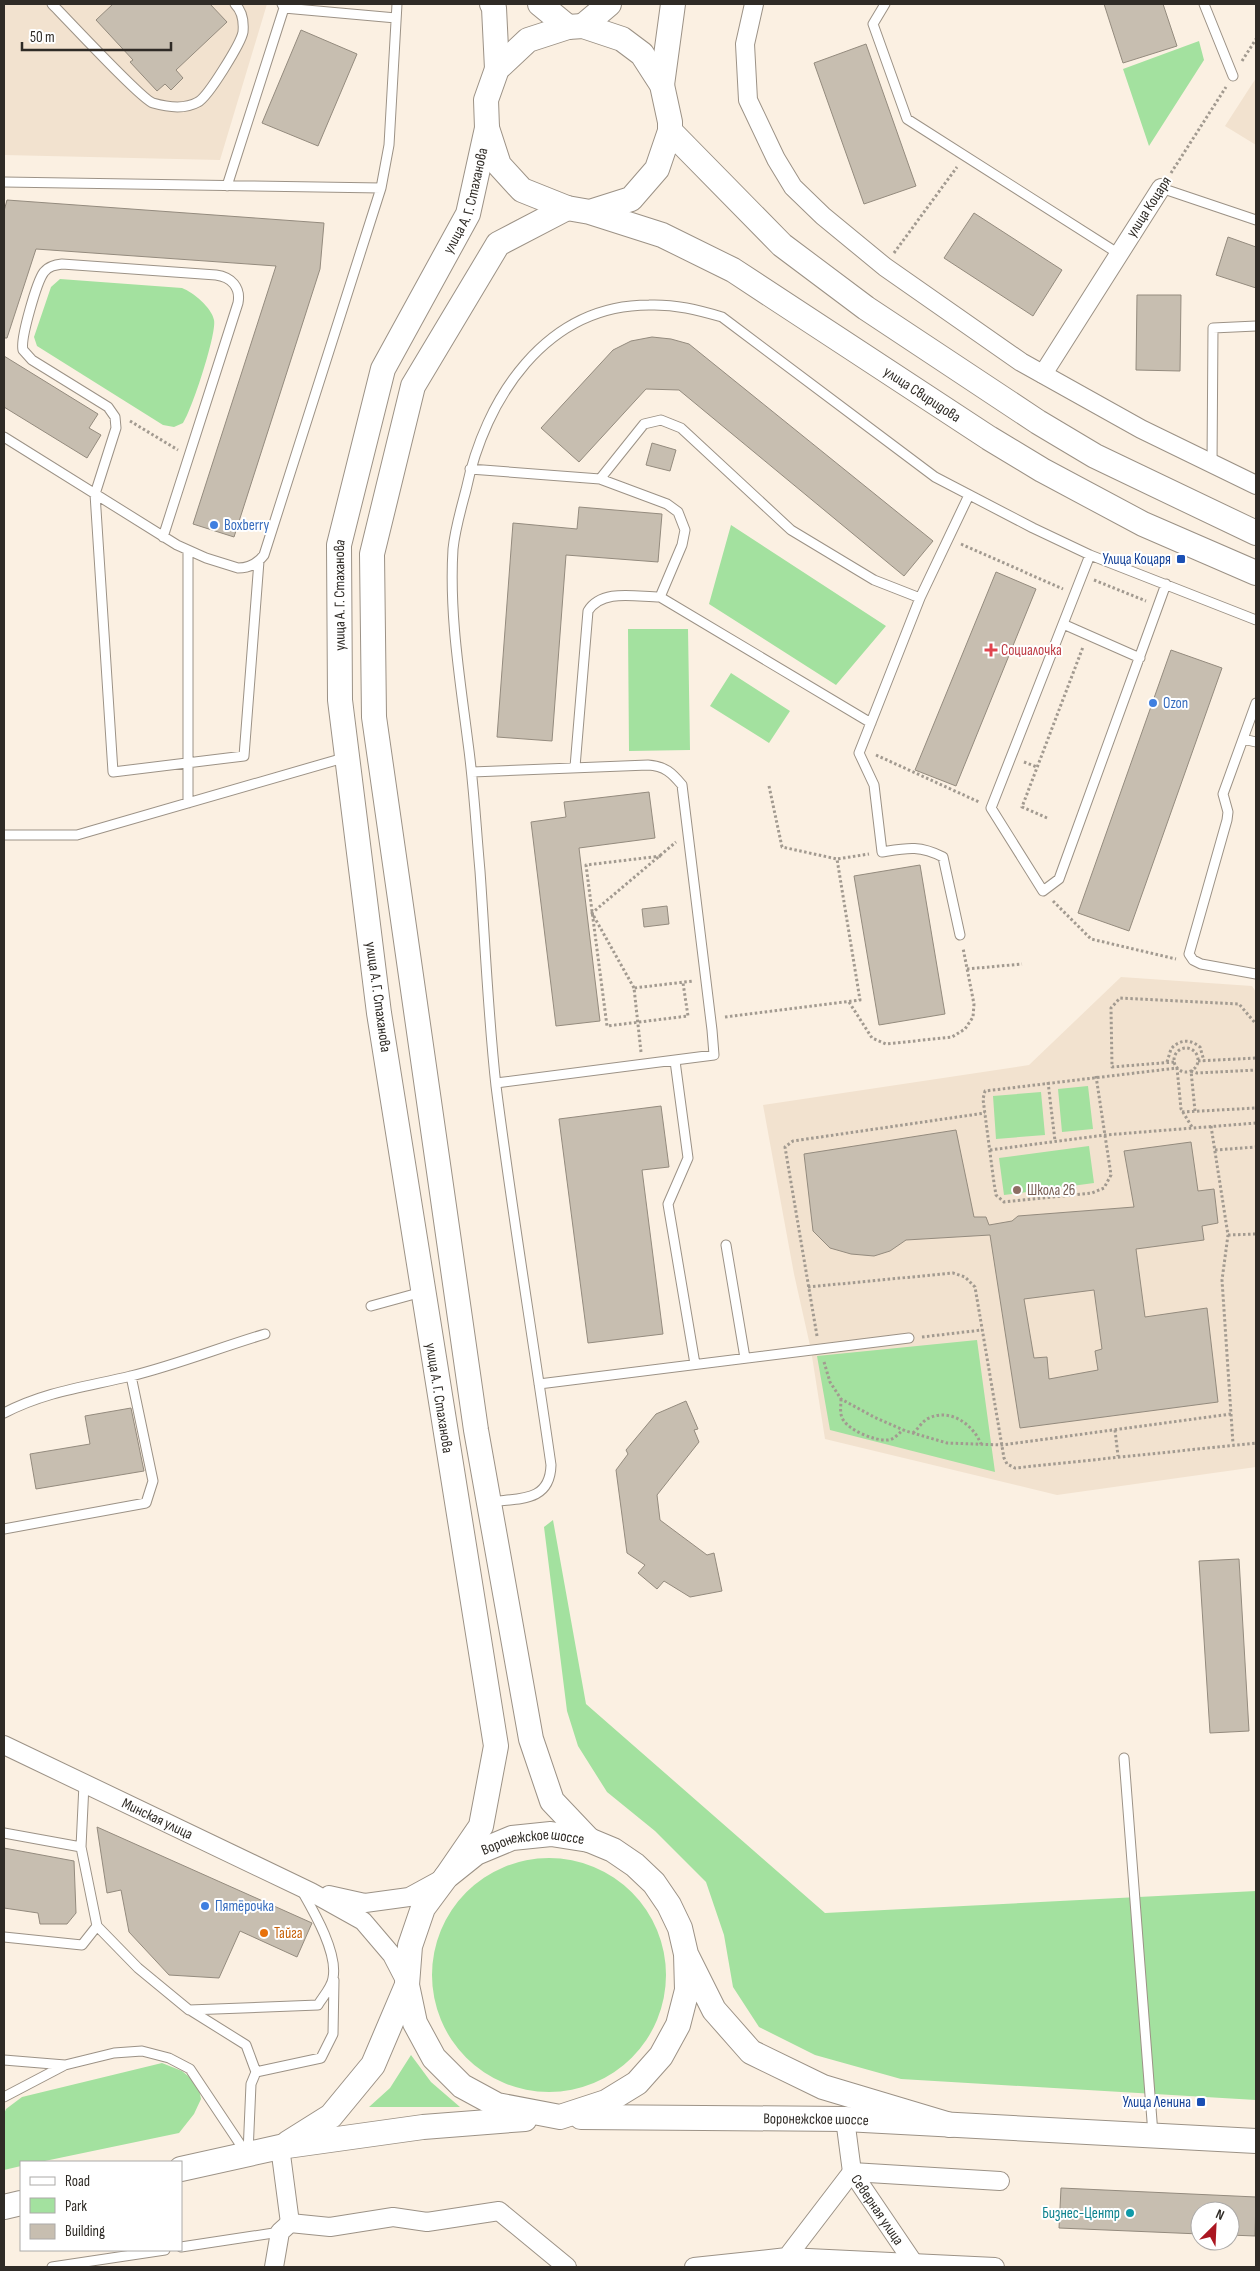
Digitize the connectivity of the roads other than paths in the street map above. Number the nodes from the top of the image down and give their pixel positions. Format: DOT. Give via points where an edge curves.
graph roads {
  1 [pos="52,4"];
  2 [pos="235,4"];
  3 [pos="397,4"];
  4 [pos="492,4"];
  5 [pos="540,4"];
  6 [pos="610,4"];
  7 [pos="673,4"];
  8 [pos="754,4"];
  9 [pos="885,4"];
  10 [pos="1204,4"];
  11 [pos="283,6"];
  12 [pos="396,18"];
  13 [pos="576,26"];
  14 [pos="497,69"];
  15 [pos="1232,76"];
  16 [pos="662,86"];
  17 [pos="487,128"];
  18 [pos="670,132"];
  19 [pos="4,182"];
  20 [pos="226,186"];
  21 [pos="381,188"];
  22 [pos="1161,188"];
  23 [pos="579,210"];
  24 [pos="1256,220"];
  25 [pos="1119,254"];
  26 [pos="1256,326"];
  27 [pos="1042,374"];
  28 [pos="4,437"];
  29 [pos="1212,464"];
  30 [pos="470,469"];
  31 [pos="600,479"];
  32 [pos="1256,485"];
  33 [pos="95,494"];
  34 [pos="969,495"];
  35 [pos="1256,534"];
  36 [pos="164,537"];
  37 [pos="188,550"];
  38 [pos="1090,555"];
  39 [pos="259,561"];
  40 [pos="1256,573"];
  41 [pos="1166,584"];
  42 [pos="660,597"];
  43 [pos="920,598"];
  44 [pos="1256,620"];
  45 [pos="1063,624"];
  46 [pos="1140,658"];
  47 [pos="1256,703"];
  48 [pos="871,723"];
  49 [pos="1243,739"];
  50 [pos="1256,742"];
  51 [pos="347,757"];
  52 [pos="188,764"];
  53 [pos="576,767"];
  54 [pos="472,772"];
  55 [pos="188,803"];
  56 [pos="4,835"];
  57 [pos="960,935"];
  58 [pos="1256,974"];
  59 [pos="675,1061"];
  60 [pos="496,1083"];
  61 [pos="726,1245"];
  62 [pos="423,1292"];
  63 [pos="371,1306"];
  64 [pos="265,1334"];
  65 [pos="909,1338"];
  66 [pos="745,1358"];
  67 [pos="695,1364"];
  68 [pos="131,1376"];
  69 [pos="539,1384"];
  70 [pos="4,1414"];
  71 [pos="489,1502"];
  72 [pos="4,1529"];
  73 [pos="4,1745"];
  74 [pos="1124,1758"];
  75 [pos="84,1784"];
  76 [pos="4,1833"];
  77 [pos="589,1840"];
  78 [pos="81,1847"];
  79 [pos="446,1877"];
  80 [pos="305,1889"];
  81 [pos="97,1926"];
  82 [pos="4,1937"];
  83 [pos="686,1954"];
  84 [pos="334,1979"];
  85 [pos="407,1985"];
  86 [pos="189,2010"];
  87 [pos="4,2060"];
  88 [pos="65,2065"];
  89 [pos="256,2072"];
  90 [pos="4,2096"];
  91 [pos="560,2117"];
  92 [pos="844,2119"];
  93 [pos="950,2125"];
  94 [pos="1153,2135"];
  95 [pos="1256,2141"];
  96 [pos="280,2148"];
  97 [pos="247,2155"];
  98 [pos="182,2169"];
  99 [pos="852,2172"];
  100 [pos="1000,2181"];
  101 [pos="20,2203"];
  102 [pos="4,2207"];
  103 [pos="285,2228"];
  104 [pos="182,2247"];
  105 [pos="158,2251"];
  106 [pos="787,2257"];
  107 [pos="913,2265"];
  108 [pos="52,2267"];
  109 [pos="274,2267"];
  110 [pos="567,2267"];
  111 [pos="694,2267"];
  112 [pos="995,2267"];
  1 -- 2 [label="lane" via="150,102 178,108 199,102 221,74 243,34 243,21"];
  3 -- 12 [label="lane"];
  4 -- 14 [label="main road"];
  5 -- 13 [label="main road"];
  6 -- 13 [label="main road"];
  7 -- 16 [label="main road"];
  8 -- 27 [label="street" via="744,44 748,100 776,160 793,187 860,249"];
  9 -- 25 [label="lane" via="873,24 907,119"];
  10 -- 15 [label="lane"];
  11 -- 12 [label="lane"];
  11 -- 20 [label="lane"];
  12 -- 21 [label="lane" via="389,145"];
  13 -- 14 [label="main road" via="528,40"];
  13 -- 16 [label="main road" via="622,39 642,54"];
  14 -- 17 [label="main road" via="486,100"];
  16 -- 18 [label="main road"];
  17 -- 23 [label="main road, улица Свиридова" via="499,165 522,190"];
  17 -- 51 [label="main road, улица А. Г. Стаханова" via="468,214 383,369 339,545 340,700"];
  18 -- 23 [label="main road, улица А. Г. Стаханова" via="657,169 631,199"];
  18 -- 35 [label="main road" via="782,245 866,308 1095,456"];
  19 -- 20 [label="lane"];
  20 -- 21 [label="lane"];
  21 -- 39 [label="lane" via="264,556"];
  22 -- 24 [label="lane"];
  22 -- 25 [label="street, улица Коцаря"];
  23 -- 40 [label="main road, улица Свиридова" via="662,235 733,270 1042,470 1143,524"];
  23 -- 71 [label="main road, улица А. Г. Стаханова" via="498,244 413,386 372,554 374,717"];
  25 -- 27 [label="street, улица Коцаря"];
  26 -- 29 [label="lane" via="1213,328"];
  27 -- 29 [label="street"];
  28 -- 33 [label="lane"];
  29 -- 32 [label="street"];
  30 -- 31 [label="lane"];
  30 -- 34 [label="lane" via="482,433 502,394 533,354 570,326 619,308 646,304 680,306 722,317 936,477"];
  30 -- 54 [label="lane" via="453,546 453,619"];
  31 -- 42 [label="lane" via="667,504 683,520 682,545"];
  31 -- 43 [label="lane" via="644,424 661,420 681,428 791,530 874,580"];
  33 -- 36 [label="lane"];
  33 -- 36 [label="lane" via="116,428 115,417 108,407 32,360 23,350 22,336 44,271 62,264 228,278 237,288 238,303"];
  33 -- 52 [label="lane" via="113,772"];
  34 -- 38 [label="lane"];
  34 -- 43 [label="lane"];
  36 -- 37 [label="lane"];
  37 -- 39 [label="lane" via="238,568 246,568"];
  37 -- 52 [label="lane"];
  38 -- 41 [label="lane"];
  38 -- 45 [label="lane"];
  39 -- 52 [label="lane" via="244,756"];
  41 -- 44 [label="lane"];
  41 -- 46 [label="lane"];
  42 -- 48 [label="lane"];
  42 -- 53 [label="lane" via="599,598 588,611"];
  43 -- 48 [label="lane"];
  45 -- 46 [label="lane"];
  45 -- 46 [label="lane" via="991,808 1043,891 1059,879"];
  47 -- 49 [label="lane"];
  48 -- 57 [label="lane" via="860,753 874,785 882,852 915,847 943,857"];
  49 -- 50 [label="lane"];
  49 -- 58 [label="lane" via="1223,794 1227,820 1189,954 1201,964"];
  51 -- 55 [label="lane"];
  51 -- 62 [label="main road, улица А. Г. Стаханова" via="379,1013"];
  52 -- 55 [label="lane"];
  53 -- 54 [label="lane"];
  53 -- 59 [label="lane" via="659,765 670,770 682,785 714,1055"];
  54 -- 60 [label="lane"];
  55 -- 56 [label="lane" via="77,835"];
  59 -- 60 [label="lane"];
  59 -- 67 [label="lane" via="688,1158 668,1204"];
  60 -- 69 [label="lane"];
  61 -- 66 [label="lane"];
  62 -- 63 [label="lane"];
  62 -- 79 [label="main road, улица А. Г. Стаханова" via="496,1746 481,1826"];
  64 -- 68 [label="lane"];
  65 -- 66 [label="lane"];
  66 -- 67 [label="lane"];
  67 -- 69 [label="lane"];
  68 -- 70 [label="lane" via="94,1382 29,1400"];
  68 -- 72 [label="lane" via="153,1481 146,1503"];
  69 -- 71 [label="lane" via="550,1479 537,1495"];
  71 -- 77 [label="main road, улица А. Г. Стаханова" via="530,1739 552,1801"];
  73 -- 75 [label="street, Минская улица"];
  74 -- 94 [label="lane"];
  75 -- 78 [label="lane"];
  75 -- 80 [label="street, Минская улица"];
  76 -- 78 [label="lane"];
  77 -- 79 [label="main road, Воронежское шоссе" via="551,1834 512,1838 476,1853"];
  77 -- 83 [label="main road, Воронежское шоссе" via="620,1855 654,1883 676,1920"];
  78 -- 81 [label="lane"];
  79 -- 80 [label="street" via="409,1897 365,1903"];
  79 -- 85 [label="main road, Воронежское шоссе" via="423,1908 410,1946"];
  80 -- 84 [label="lane" via="331,1956"];
  80 -- 85 [label="street" via="363,1921 392,1955"];
  81 -- 82 [label="lane" via="82,1945"];
  81 -- 86 [label="lane" via="138,1968"];
  83 -- 91 [label="main road, Воронежское шоссе" via="687,1990 678,2025 661,2056 636,2083 606,2102"];
  83 -- 93 [label="main road, Воронежское шоссе" via="714,2010 751,2052 823,2087"];
  84 -- 86 [label="lane" via="318,2005"];
  84 -- 89 [label="lane" via="333,2034 321,2058"];
  85 -- 91 [label="main road, Воронежское шоссе" via="416,2024 434,2058 462,2086 497,2105"];
  85 -- 96 [label="main road, Воронежское шоссе" via="373,2065 331,2116"];
  86 -- 89 [label="lane" via="246,2045"];
  87 -- 88 [label="lane"];
  88 -- 90 [label="lane"];
  88 -- 97 [label="lane" via="114,2053 142,2051 169,2058 190,2069"];
  89 -- 97 [label="lane" via="251,2084"];
  91 -- 92 [label="main road, Воронежское шоссе"];
  91 -- 96 [label="main road, Воронежское шоссе" via="423,2127"];
  92 -- 93 [label="main road, Воронежское шоссе"];
  92 -- 99 [label="street, Северная улица"];
  93 -- 94 [label="main road, Воронежское шоссе"];
  94 -- 95 [label="main road, Воронежское шоссе"];
  96 -- 97 [label="main road, Воронежское шоссе"];
  96 -- 103 [label="street"];
  97 -- 98 [label="main road, Воронежское шоссе"];
  99 -- 100 [label="street"];
  99 -- 106 [label="street"];
  99 -- 107 [label="street, Северная улица"];
  101 -- 102 [label="main road"];
  103 -- 104 [label="lane"];
  103 -- 109 [label="street"];
  103 -- 110 [label="street" via="330,2227 393,2216 427,2222 499,2211"];
  105 -- 108 [label="lane"];
  106 -- 107 [label="street"];
  106 -- 111 [label="street"];
  107 -- 112 [label="street"];
}
